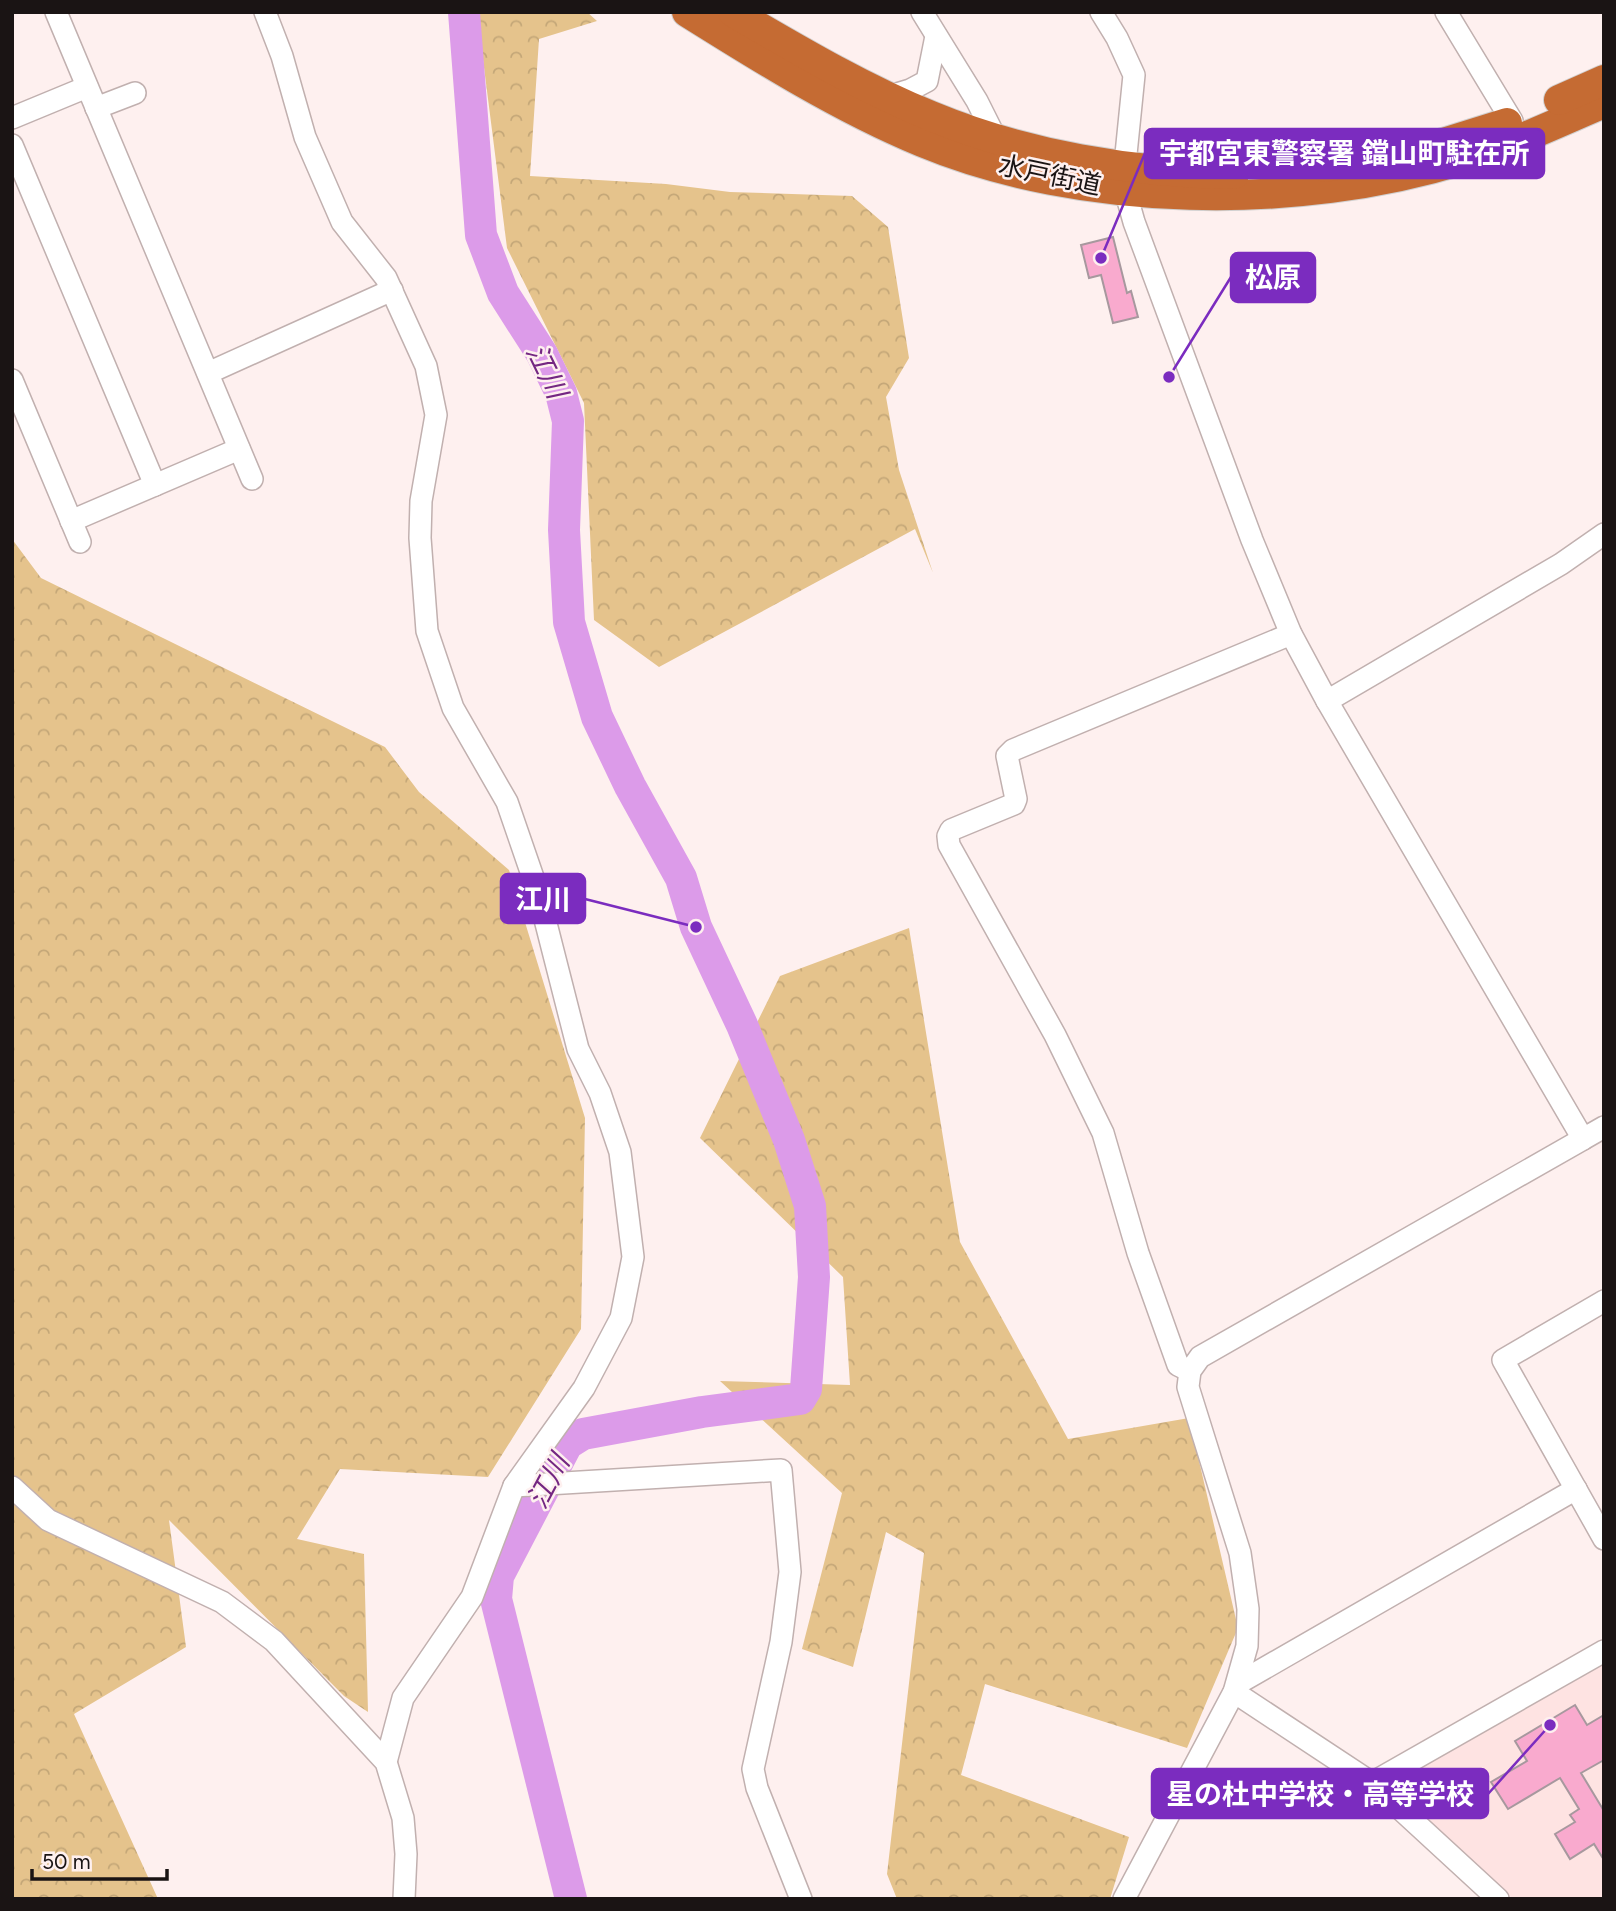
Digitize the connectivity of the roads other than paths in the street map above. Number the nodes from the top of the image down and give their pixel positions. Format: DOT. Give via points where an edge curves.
graph roads {
  1 [pos="56,12"];
  2 [pos="265,12"];
  3 [pos="687,12"];
  4 [pos="733,12"];
  5 [pos="922,12"];
  6 [pos="1101,12"];
  7 [pos="1446,12"];
  8 [pos="936,36"];
  9 [pos="1604,80"];
  10 [pos="87,87"];
  11 [pos="135,93"];
  12 [pos="890,96"];
  13 [pos="1604,103"];
  14 [pos="96,108"];
  15 [pos="12,118"];
  16 [pos="1512,121"];
  17 [pos="12,145"];
  18 [pos="993,151"];
  19 [pos="1125,177"];
  20 [pos="392,290"];
  21 [pos="208,373"];
  22 [pos="12,380"];
  23 [pos="239,449"];
  24 [pos="252,479"];
  25 [pos="155,485"];
  26 [pos="71,521"];
  27 [pos="1604,534"];
  28 [pos="80,542"];
  29 [pos="1291,634"];
  30 [pos="1327,701"];
  31 [pos="1604,1127"];
  32 [pos="1583,1139"];
  33 [pos="1604,1301"];
  34 [pos="1190,1371"];
  35 [pos="514,1486"];
  36 [pos="12,1487"];
  37 [pos="1576,1489"];
  38 [pos="1604,1539"];
  39 [pos="1604,1651"];
  40 [pos="1235,1688"];
  41 [pos="386,1762"];
  42 [pos="1372,1783"];
  43 [pos="404,1899"];
  44 [pos="801,1899"];
  45 [pos="1124,1899"];
  46 [pos="1497,1899"];
  1 -- 10 [label="street"];
  2 -- 20 [label="street" via="305,137 342,222"];
  3 -- 18 [label="highway, 水戸街道" via="810,87 881,123 948,152"];
  4 -- 12 [label="highway, 水戸街道" via="820,63"];
  5 -- 8 [label="street"];
  6 -- 19 [label="street" via="1134,75"];
  7 -- 16 [label="street"];
  8 -- 12 [label="street" via="927,81"];
  8 -- 18 [label="street" via="977,101"];
  9 -- 16 [label="highway, 水戸街道"];
  10 -- 14 [label="street"];
  10 -- 15 [label="street"];
  11 -- 14 [label="street"];
  12 -- 18 [label="highway, 水戸街道"];
  13 -- 19 [label="highway, 水戸街道" via="1463,160 1386,179 1255,194"];
  14 -- 21 [label="street"];
  16 -- 19 [label="highway, 水戸街道" via="1424,149 1295,172"];
  17 -- 25 [label="street"];
  18 -- 19 [label="highway, 水戸街道" via="1068,157"];
  19 -- 29 [label="street" via="1169,320"];
  20 -- 21 [label="street"];
  20 -- 35 [label="street" via="426,366 436,415 421,502 427,631 453,708 507,802 538,892 578,1049 621,1152 633,1257 621,1318 584,1388"];
  21 -- 23 [label="street"];
  22 -- 26 [label="street"];
  23 -- 24 [label="street"];
  23 -- 25 [label="street"];
  25 -- 26 [label="street"];
  26 -- 28 [label="street"];
  27 -- 30 [label="street"];
  29 -- 30 [label="street"];
  29 -- 34 [label="street" via="1013,750 1007,756 1014,804 951,830 948,836 1103,1133 1138,1254 1178,1365"];
  30 -- 32 [label="street"];
  31 -- 32 [label="street"];
  32 -- 34 [label="street" via="1200,1357"];
  33 -- 37 [label="street" via="1503,1360"];
  34 -- 40 [label="street" via="1188,1387 1240,1553 1248,1609 1247,1646"];
  35 -- 41 [label="street" via="472,1597 402,1698"];
  35 -- 44 [label="street" via="781,1470 790,1572 781,1642 752,1769"];
  36 -- 41 [label="street" via="48,1520 222,1602 274,1641"];
  37 -- 38 [label="street"];
  37 -- 40 [label="street"];
  39 -- 42 [label="street"];
  40 -- 42 [label="street"];
  40 -- 45 [label="street"];
  41 -- 43 [label="street" via="403,1818"];
  42 -- 46 [label="street"];
}
